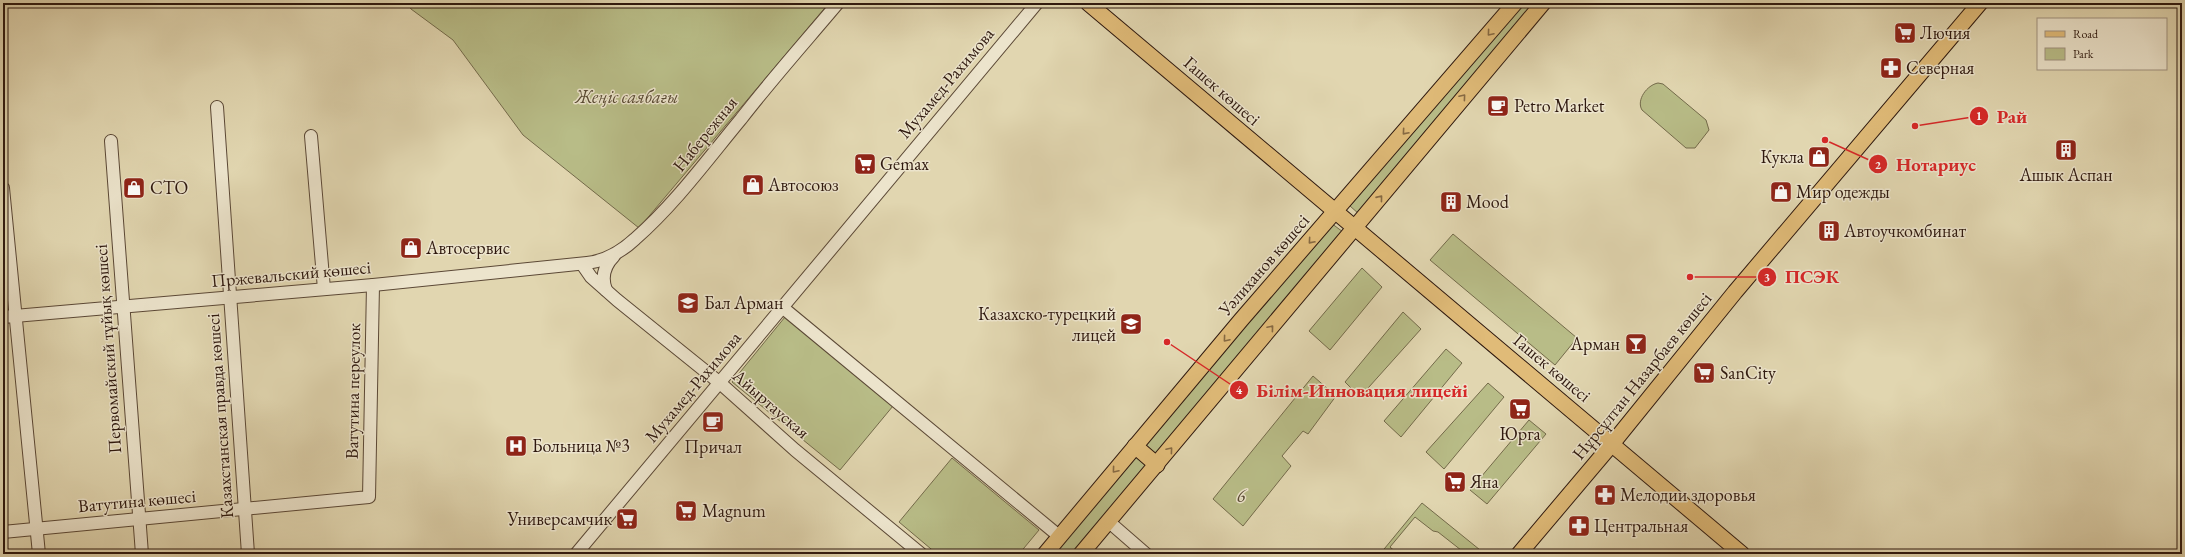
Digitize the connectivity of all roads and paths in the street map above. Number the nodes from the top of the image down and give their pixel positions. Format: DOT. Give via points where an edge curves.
graph roads {
  1 [pos="838,3"];
  2 [pos="1037,3"];
  3 [pos="1088,3"];
  4 [pos="1515,3"];
  5 [pos="1543,3"];
  6 [pos="1980,3"];
  7 [pos="217,107"];
  8 [pos="311,136"];
  9 [pos="111,141"];
  10 [pos="3,188"];
  11 [pos="1334,209"];
  12 [pos="1356,228"];
  13 [pos="615,254"];
  14 [pos="582,264"];
  15 [pos="373,285"];
  16 [pos="324,289"];
  17 [pos="606,290"];
  18 [pos="230,298"];
  19 [pos="782,307"];
  20 [pos="124,308"];
  21 [pos="16,316"];
  22 [pos="3,317"];
  23 [pos="720,383"];
  24 [pos="1612,444"];
  25 [pos="1135,446"];
  26 [pos="1157,465"];
  27 [pos="369,497"];
  28 [pos="245,509"];
  29 [pos="139,519"];
  30 [pos="1108,521"];
  31 [pos="37,529"];
  32 [pos="3,532"];
  33 [pos="1060,536"];
  34 [pos="40,554"];
  35 [pos="142,554"];
  36 [pos="248,554"];
  37 [pos="576,554"];
  38 [pos="921,554"];
  39 [pos="1044,554"];
  40 [pos="1081,554"];
  41 [pos="1146,554"];
  42 [pos="1519,554"];
  43 [pos="1742,554"];
  1 -- 13 [label="street, Набережная" via="702,168 636,239"];
  2 -- 19 [label="street, Мухамед-Рахимова"];
  3 -- 11 [label="main road, Гашек көшесі"];
  4 -- 11 [label="main road, Уәлиханов көшесі, one-way"];
  12 -- 5 [label="main road, one-way" via="1424,143"];
  6 -- 24 [label="main road, Нұрсұлтан Назарбаев көшесі" via="1735,292"];
  7 -- 18 [label="street, Казахстанская правда көшесі"];
  8 -- 16 [label="street"];
  9 -- 20 [label="street, Первомайский тұйық көшесі"];
  10 -- 21 [label="street"];
  11 -- 12 [label="main road, Гашек көшесі"];
  11 -- 25 [label="main road, Уәлиханов көшесі, one-way"];
  12 -- 24 [label="main road, Гашек көшесі"];
  26 -- 12 [label="main road, one-way"];
  13 -- 14 [label="street, Набережная"];
  13 -- 17 [label="street" via="604,269 603,280"];
  14 -- 15 [label="street, Пржевальский көшесі"];
  14 -- 17 [label="street, Айыртауская" via="591,277"];
  15 -- 16 [label="street, Пржевальский көшесі"];
  15 -- 27 [label="street, Ватутина переулок"];
  16 -- 18 [label="street, Пржевальский көшесі"];
  17 -- 23 [label="street, Айыртауская"];
  18 -- 20 [label="street, Пржевальский көшесі"];
  18 -- 28 [label="street, Казахстанская правда көшесі"];
  19 -- 23 [label="street, Мухамед-Рахимова"];
  19 -- 33 [label="street"];
  20 -- 21 [label="street, Пржевальский көшесі"];
  20 -- 29 [label="street, Первомайский тұйық көшесі"];
  21 -- 22 [label="street, Пржевальский көшесі"];
  21 -- 31 [label="street"];
  23 -- 37 [label="street, Мухамед-Рахимова"];
  23 -- 38 [label="street, Айыртауская" via="795,450"];
  24 -- 42 [label="main road, Нұрсұлтан Назарбаев көшесі"];
  24 -- 43 [label="main road, Гашек көшесі"];
  25 -- 26 [label="main road"];
  25 -- 33 [label="main road, Уәлиханов көшесі, one-way"];
  26 -- 30 [label="main road"];
  27 -- 28 [label="street, Ватутина көшесі"];
  28 -- 29 [label="street, Ватутина көшесі"];
  28 -- 36 [label="street, Казахстанская правда көшесі"];
  29 -- 31 [label="street, Ватутина көшесі"];
  29 -- 35 [label="street, Первомайский тұйық көшесі"];
  30 -- 40 [label="main road"];
  30 -- 41 [label="street"];
  31 -- 32 [label="street, Ватутина көшесі"];
  31 -- 34 [label="street"];
  33 -- 39 [label="main road, Уәлиханов көшесі"];
}
